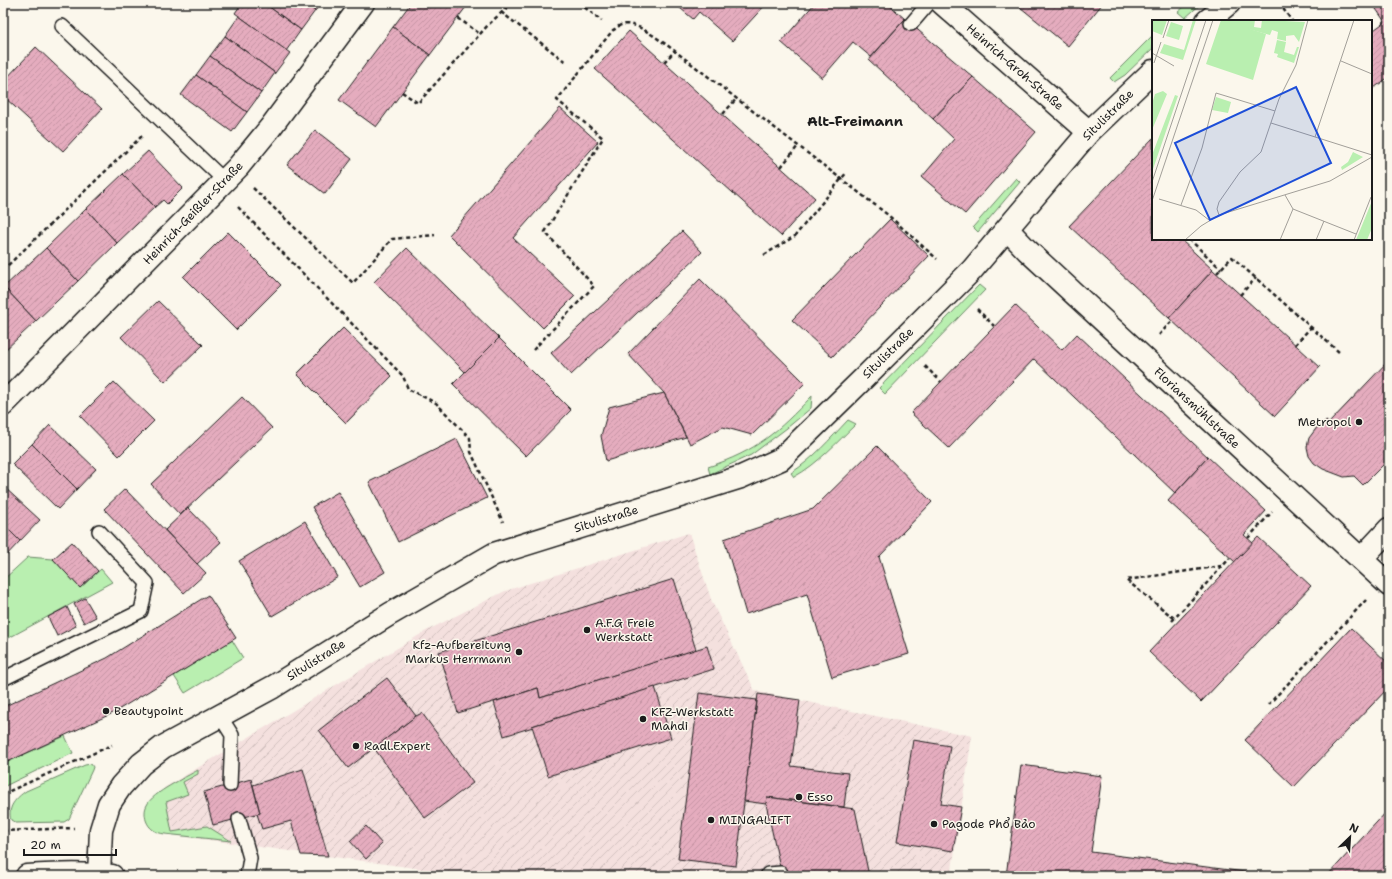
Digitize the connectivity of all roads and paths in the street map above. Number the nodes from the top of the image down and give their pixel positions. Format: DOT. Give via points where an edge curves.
graph roads {
  1 [pos="363,3"];
  2 [pos="512,3"];
  3 [pos="579,3"];
  4 [pos="929,3"];
  5 [pos="942,3"];
  6 [pos="1229,3"];
  7 [pos="1279,3"];
  8 [pos="501,12"];
  9 [pos="458,18"];
  10 [pos="1208,20"];
  11 [pos="1291,20"];
  12 [pos="602,21"];
  13 [pos="912,24"];
  14 [pos="62,26"];
  15 [pos="480,34"];
  16 [pos="675,51"];
  17 [pos="664,62"];
  18 [pos="567,63"];
  19 [pos="1152,71"];
  20 [pos="402,92"];
  21 [pos="737,98"];
  22 [pos="723,114"];
  23 [pos="160,119"];
  24 [pos="1089,132"];
  25 [pos="798,146"];
  26 [pos="781,167"];
  27 [pos="847,172"];
  28 [pos="841,179"];
  29 [pos="225,181"];
  30 [pos="252,186"];
  31 [pos="237,206"];
  32 [pos="1007,229"];
  33 [pos="435,235"];
  34 [pos="1190,240"];
  35 [pos="764,255"];
  36 [pos="936,259"];
  37 [pos="1221,269"];
  38 [pos="3,270"];
  39 [pos="1217,273"];
  40 [pos="1256,278"];
  41 [pos="1240,295"];
  42 [pos="977,309"];
  43 [pos="1172,321"];
  44 [pos="994,326"];
  45 [pos="1311,327"];
  46 [pos="1156,338"];
  47 [pos="1295,345"];
  48 [pos="533,350"];
  49 [pos="1340,353"];
  50 [pos="925,366"];
  51 [pos="941,382"];
  52 [pos="3,405"];
  53 [pos="1274,510"];
  54 [pos="503,522"];
  55 [pos="1389,529"];
  56 [pos="99,531"];
  57 [pos="1248,538"];
  58 [pos="1230,558"];
  59 [pos="1361,559"];
  60 [pos="1222,566"];
  61 [pos="1387,583"];
  62 [pos="3,680"];
  63 [pos="1268,705"];
  64 [pos="220,716"];
  65 [pos="112,745"];
  66 [pos="230,785"];
  67 [pos="3,794"];
  68 [pos="239,819"];
  69 [pos="72,828"];
  70 [pos="3,831"];
  71 [pos="782,873"];
  72 [pos="105,875"];
  73 [pos="27,876"];
  74 [pos="247,876"];
  75 [pos="768,876"];
  1 -- 29 [label="street, Heinrich-Geißler-Straße" via="270,128"];
  2 -- 8 [label="path"];
  3 -- 12 [label="path"];
  4 -- 13 [label="lane"];
  5 -- 24 [label="street, Heinrich-Groh-Straße"];
  6 -- 10 [label="street"];
  7 -- 11 [label="path"];
  8 -- 15 [label="path"];
  8 -- 18 [label="path"];
  9 -- 15 [label="path"];
  14 -- 23 [label="lane"];
  15 -- 20 [label="path" via="418,103"];
  16 -- 17 [label="path"];
  16 -- 21 [label="path"];
  16 -- 48 [label="path" via="641,28 630,24 622,25 613,30 557,100 603,138 545,232 594,286"];
  19 -- 24 [label="street, Situlistraße"];
  21 -- 22 [label="path"];
  21 -- 25 [label="path"];
  23 -- 29 [label="lane"];
  23 -- 38 [label="path"];
  24 -- 32 [label="street, Situlistraße"];
  25 -- 26 [label="path"];
  25 -- 28 [label="path"];
  27 -- 28 [label="path"];
  28 -- 35 [label="path" via="795,236"];
  28 -- 36 [label="path" via="888,215"];
  29 -- 52 [label="street, Heinrich-Geißler-Straße"];
  30 -- 33 [label="path" via="353,283 392,239"];
  31 -- 54 [label="path" via="403,376 408,389 436,403 470,438 471,452"];
  32 -- 59 [label="street, Floriansmühlstraße"];
  32 -- 64 [label="street, Situlistraße" via="972,270 781,459 741,477 494,554 390,614 273,687"];
  34 -- 37 [label="path"];
  37 -- 39 [label="path"];
  37 -- 40 [label="path" via="1232,257"];
  40 -- 41 [label="path"];
  40 -- 45 [label="path"];
  42 -- 44 [label="path"];
  43 -- 46 [label="path"];
  45 -- 47 [label="path"];
  45 -- 49 [label="path"];
  50 -- 51 [label="path"];
  53 -- 57 [label="path"];
  55 -- 59 [label="street"];
  56 -- 62 [label="lane" via="147,583 141,611"];
  58 -- 60 [label="path"];
  59 -- 61 [label="street, Floriansmühlstraße"];
  60 -- 60 [label="path" via="1173,619 1126,580"];
  61 -- 63 [label="path"];
  64 -- 66 [label="lane" via="232,735"];
  64 -- 72 [label="street, Situlistraße" via="163,747 141,764 120,786 109,804 101,830"];
  65 -- 67 [label="path"];
  68 -- 74 [label="lane" via="250,858"];
  69 -- 70 [label="path"];
  71 -- 75 [label="lane"];
  72 -- 73 [label="street, Situlistraße"];
}
